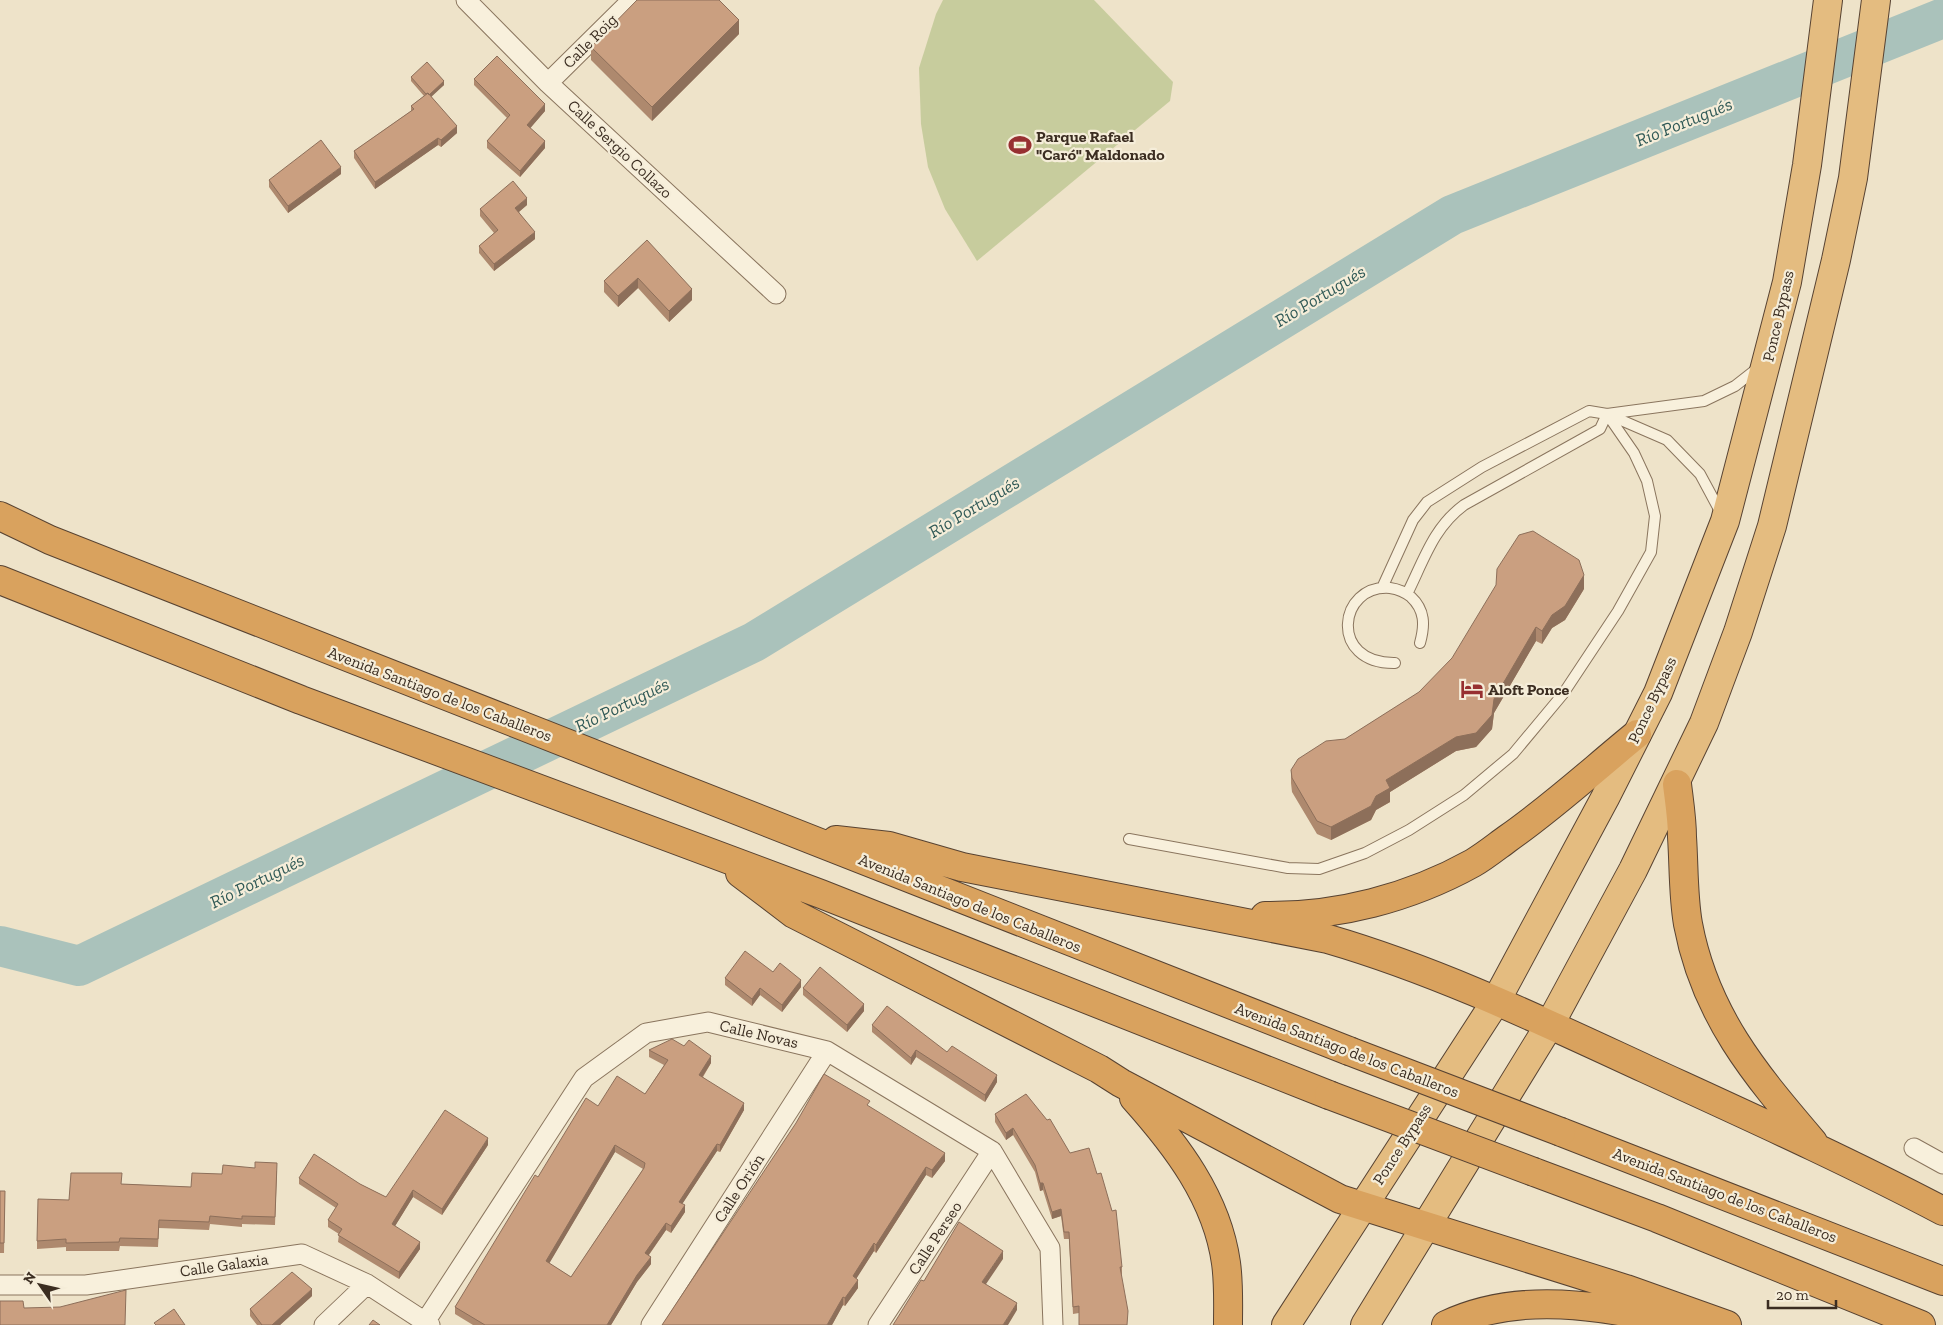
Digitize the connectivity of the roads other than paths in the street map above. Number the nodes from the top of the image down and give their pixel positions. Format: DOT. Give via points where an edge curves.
graph roads {
  1 [pos="466,0"];
  2 [pos="632,0"];
  3 [pos="1828,0"];
  4 [pos="1876,0"];
  5 [pos="548,83"];
  6 [pos="776,294"];
  7 [pos="1767,361"];
  8 [pos="1607,414"];
  9 [pos="0,516"];
  10 [pos="1725,521"];
  11 [pos="0,580"];
  12 [pos="1382,588"];
  13 [pos="1407,594"];
  14 [pos="1420,643"];
  15 [pos="1395,663"];
  16 [pos="1637,734"];
  17 [pos="1677,784"];
  18 [pos="809,838"];
  19 [pos="1129,839"];
  20 [pos="716,854"];
  21 [pos="1211,916"];
  22 [pos="1496,1001"];
  23 [pos="1550,1024"];
  24 [pos="827,1050"];
  25 [pos="1121,1083"];
  26 [pos="1819,1148"];
  27 [pos="1914,1148"];
  28 [pos="992,1150"];
  29 [pos="1943,1164"];
  30 [pos="1362,1206"];
  31 [pos="1943,1211"];
  32 [pos="1426,1226"];
  33 [pos="1943,1281"];
  34 [pos="367,1284"];
  35 [pos="0,1285"];
  36 [pos="427,1323"];
  37 [pos="324,1325"];
  38 [pos="650,1325"];
  39 [pos="878,1325"];
  40 [pos="1053,1325"];
  41 [pos="1228,1325"];
  42 [pos="1286,1325"];
  43 [pos="1365,1325"];
  44 [pos="1446,1325"];
  45 [pos="1688,1325"];
  46 [pos="1727,1325"];
  47 [pos="1921,1325"];
  1 -- 5 [label="street, Calle Sergio Collazo"];
  2 -- 5 [label="street, Calle Roig"];
  3 -- 7 [label="highway, Ponce Bypass" via="1807,165 1787,282"];
  4 -- 17 [label="highway" via="1853,178 1772,526 1738,632"];
  5 -- 6 [label="street, Calle Sergio Collazo"];
  7 -- 8 [label="lane" via="1736,386 1704,402"];
  7 -- 10 [label="highway, Ponce Bypass"];
  8 -- 10 [label="lane" via="1667,440 1700,474"];
  8 -- 12 [label="lane" via="1589,411 1482,466 1427,502 1413,520"];
  8 -- 13 [label="lane" via="1600,429 1449,516 1440,527"];
  8 -- 19 [label="lane" via="1634,452 1647,481 1655,516 1651,552 1618,611 1563,694 1513,754 1464,795 1409,830 1365,853 1319,869 1288,868"];
  9 -- 18 [label="highway, Avenida Santiago de los Caballeros" via="50,540"];
  10 -- 16 [label="highway, Ponce Bypass" via="1658,693"];
  11 -- 20 [label="highway" via="301,700"];
  12 -- 13 [label="lane" via="1395,588"];
  12 -- 15 [label="lane" via="1360,597 1349,618 1348,630 1354,647 1367,660 1378,664"];
  13 -- 14 [label="lane" via="1423,614"];
  16 -- 21 [label="highway" via="1529,824 1474,862 1425,886 1377,902 1327,912"];
  16 -- 22 [label="highway, Ponce Bypass"];
  17 -- 23 [label="highway"];
  17 -- 26 [label="highway" via="1688,922 1697,964 1731,1036 1758,1077"];
  18 -- 21 [label="highway" via="889,846 962,868"];
  18 -- 33 [label="highway, Avenida Santiago de los Caballeros, bridge"];
  20 -- 25 [label="highway" via="794,914"];
  20 -- 47 [label="highway, bridge" via="1328,1095 1657,1218"];
  21 -- 22 [label="highway" via="1328,939"];
  22 -- 23 [label="highway"];
  22 -- 30 [label="highway, Ponce Bypass"];
  23 -- 26 [label="highway"];
  23 -- 32 [label="highway"];
  24 -- 28 [label="street, Calle Novas"];
  24 -- 36 [label="street, Calle Novas" via="708,1022 646,1033 584,1078"];
  24 -- 38 [label="street, Calle Orión"];
  25 -- 30 [label="highway" via="1340,1199"];
  25 -- 41 [label="highway" via="1166,1134 1200,1184 1226,1262"];
  26 -- 31 [label="highway"];
  27 -- 29 [label="street"];
  28 -- 39 [label="street, Calle Perseo"];
  28 -- 40 [label="street, Calle Novas" via="1050,1248"];
  30 -- 32 [label="highway"];
  30 -- 42 [label="highway, Ponce Bypass"];
  32 -- 43 [label="highway"];
  32 -- 46 [label="highway" via="1626,1288"];
  34 -- 35 [label="street, Calle Galaxia" via="302,1254 86,1285"];
  34 -- 36 [label="street, Calle Galaxia"];
  34 -- 37 [label="street"];
  44 -- 45 [label="highway" via="1464,1316 1537,1303 1576,1304"];
}
